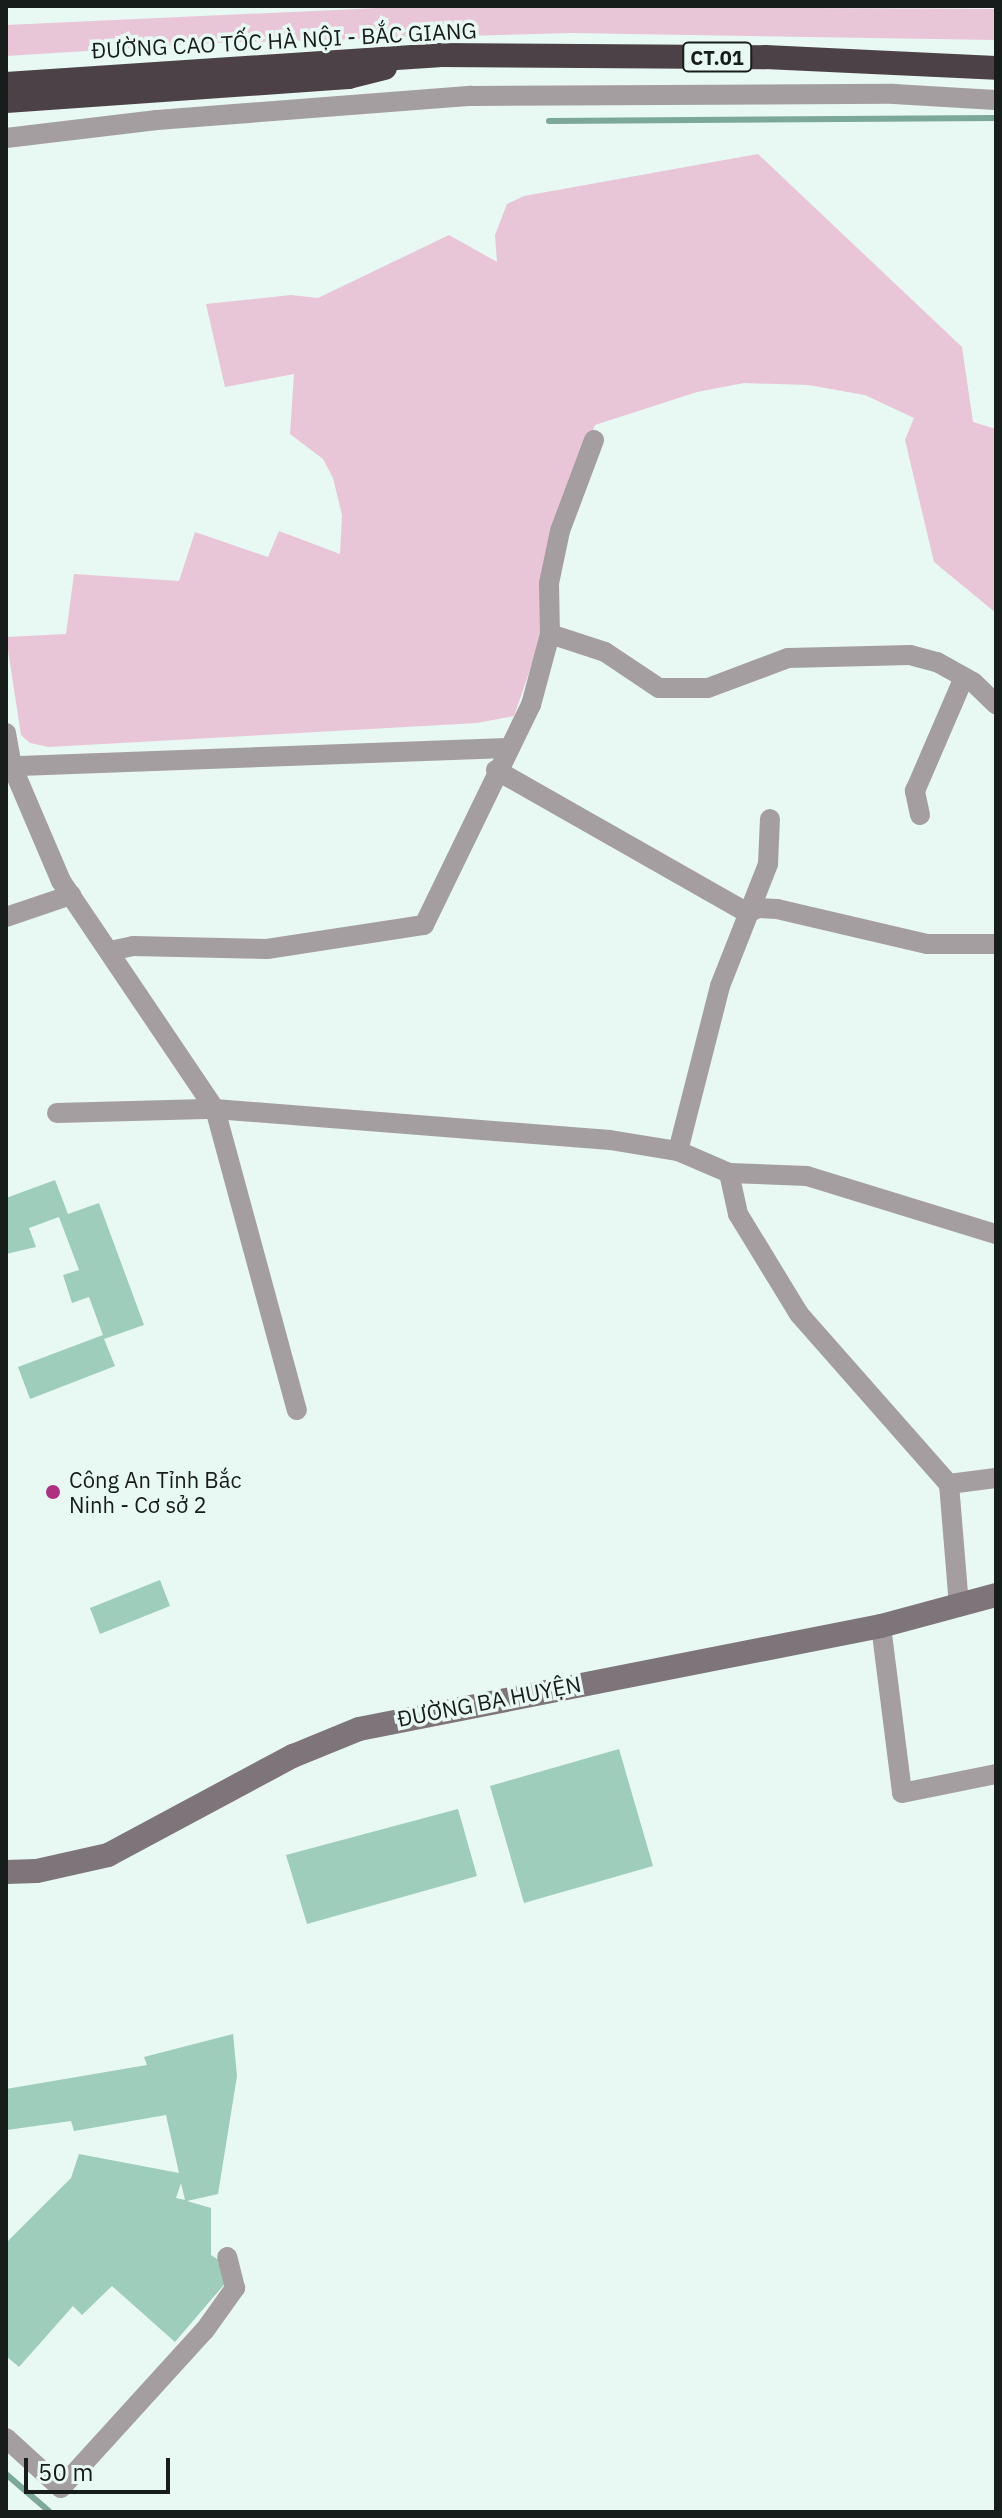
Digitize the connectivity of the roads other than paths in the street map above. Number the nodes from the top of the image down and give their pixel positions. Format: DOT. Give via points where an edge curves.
graph roads {
  1 [pos="438,55"];
  2 [pos="996,68"];
  3 [pos="6,84"];
  4 [pos="996,100"];
  5 [pos="6,101"];
  6 [pos="6,138"];
  7 [pos="594,440"];
  8 [pos="550,634"];
  9 [pos="964,677"];
  10 [pos="996,704"];
  11 [pos="6,733"];
  12 [pos="507,748"];
  13 [pos="9,767"];
  14 [pos="496,770"];
  15 [pos="920,815"];
  16 [pos="770,819"];
  17 [pos="71,895"];
  18 [pos="748,913"];
  19 [pos="6,917"];
  20 [pos="996,944"];
  21 [pos="110,951"];
  22 [pos="215,1109"];
  23 [pos="57,1113"];
  24 [pos="678,1151"];
  25 [pos="729,1173"];
  26 [pos="996,1234"];
  27 [pos="297,1410"];
  28 [pos="996,1478"];
  29 [pos="949,1484"];
  30 [pos="996,1595"];
  31 [pos="959,1606"];
  32 [pos="881,1626"];
  33 [pos="996,1774"];
  34 [pos="6,1872"];
  35 [pos="227,2257"];
  36 [pos="6,2438"];
  1 -- 2 [label="highway, ĐƯỜNG CAO TỐC HÀ NỘI - BẮC GIANG / CT.01" via="765,57"];
  1 -- 3 [label="highway, ĐƯỜNG CAO TỐC HÀ NỘI - BẮC GIANG / CT.01"];
  1 -- 5 [label="highway" via="348,77"];
  4 -- 6 [label="street" via="894,94 471,96 157,120"];
  7 -- 8 [label="street" via="560,531 549,583"];
  8 -- 9 [label="street" via="605,652 659,688 708,688 788,658 841,654 910,655"];
  8 -- 12 [label="street" via="531,705"];
  9 -- 10 [label="street"];
  9 -- 15 [label="street" via="915,791"];
  11 -- 13 [label="street"];
  12 -- 13 [label="street"];
  12 -- 14 [label="street"];
  13 -- 17 [label="street"];
  14 -- 18 [label="street"];
  14 -- 21 [label="street" via="424,925 267,949 133,946"];
  16 -- 18 [label="street" via="771,855"];
  17 -- 19 [label="street"];
  17 -- 21 [label="street"];
  18 -- 20 [label="street" via="777,909 927,944"];
  18 -- 24 [label="street" via="703,1042"];
  21 -- 22 [label="street"];
  22 -- 23 [label="street"];
  22 -- 24 [label="street" via="610,1140"];
  22 -- 27 [label="street"];
  24 -- 25 [label="street"];
  25 -- 26 [label="street" via="807,1176"];
  25 -- 29 [label="street" via="738,1214 799,1314"];
  28 -- 29 [label="street"];
  29 -- 31 [label="street"];
  30 -- 31 [label="street, ĐƯỜNG BA HUYỆN"];
  31 -- 32 [label="street, ĐƯỜNG BA HUYỆN"];
  32 -- 33 [label="street" via="902,1793"];
  32 -- 34 [label="street, ĐƯỜNG BA HUYỆN" via="359,1729 293,1756 108,1855 37,1871"];
  35 -- 36 [label="street" via="235,2288 205,2330 61,2488"];
}
